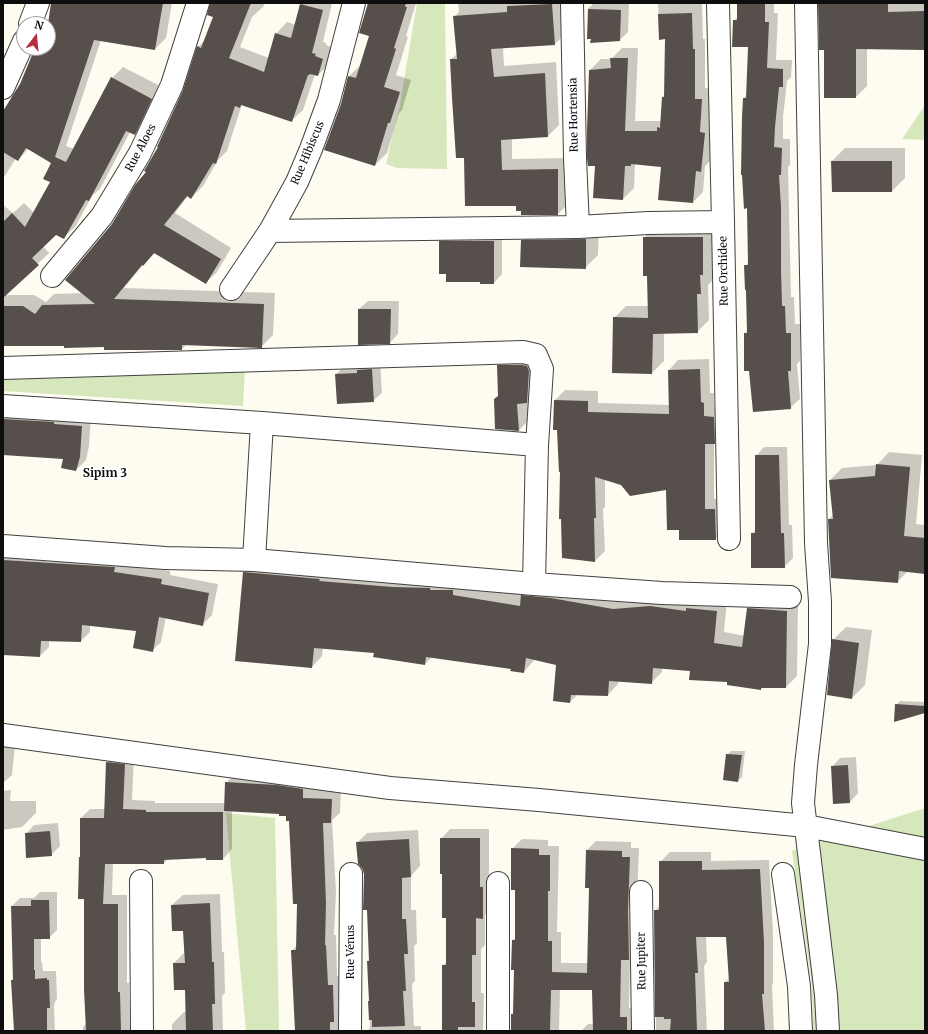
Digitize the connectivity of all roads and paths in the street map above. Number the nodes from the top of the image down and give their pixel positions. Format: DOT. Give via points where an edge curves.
graph roads {
  1 [pos="38,3"];
  2 [pos="198,3"];
  3 [pos="354,3"];
  4 [pos="572,3"];
  5 [pos="718,3"];
  6 [pos="806,3"];
  7 [pos="33,16"];
  8 [pos="17,56"];
  9 [pos="3,88"];
  10 [pos="724,222"];
  11 [pos="578,227"];
  12 [pos="270,231"];
  13 [pos="52,276"];
  14 [pos="231,289"];
  15 [pos="3,368"];
  16 [pos="3,406"];
  17 [pos="262,423"];
  18 [pos="537,445"];
  19 [pos="729,539"];
  20 [pos="3,546"];
  21 [pos="254,560"];
  22 [pos="534,584"];
  23 [pos="790,597"];
  24 [pos="3,735"];
  25 [pos="806,826"];
  26 [pos="925,849"];
  27 [pos="351,874"];
  28 [pos="783,874"];
  29 [pos="141,881"];
  30 [pos="498,883"];
  31 [pos="641,892"];
  32 [pos="142,1031"];
  33 [pos="350,1031"];
  34 [pos="498,1031"];
  35 [pos="643,1031"];
  36 [pos="801,1031"];
  37 [pos="828,1031"];
  1 -- 7 [label="street"];
  2 -- 13 [label="street, Rue Aloes" via="172,85 140,154 102,216"];
  3 -- 12 [label="street, Rue Hibiscus" via="329,100 311,149 297,182"];
  4 -- 11 [label="street, Rue Hortensia"];
  5 -- 10 [label="street, Rue Orchidee"];
  6 -- 25 [label="street" via="816,527 820,602 820,644 803,802"];
  8 -- 9 [label="street"];
  10 -- 11 [label="street"];
  10 -- 19 [label="street, Rue Orchidee"];
  11 -- 12 [label="street"];
  12 -- 14 [label="street, Rue Hibiscus"];
  15 -- 18 [label="street" via="523,352 536,355 542,369"];
  16 -- 17 [label="street"];
  17 -- 18 [label="street"];
  17 -- 21 [label="street"];
  18 -- 22 [label="street"];
  20 -- 21 [label="street" via="165,558"];
  21 -- 22 [label="street"];
  22 -- 23 [label="street" via="662,593"];
  24 -- 25 [label="street" via="390,788"];
  25 -- 26 [label="street"];
  25 -- 37 [label="street"];
  27 -- 33 [label="street, Rue Vénus"];
  28 -- 36 [label="street" via="799,986"];
  29 -- 32 [label="street"];
  30 -- 34 [label="street"];
  31 -- 35 [label="street, Rue Jupiter"];
}
